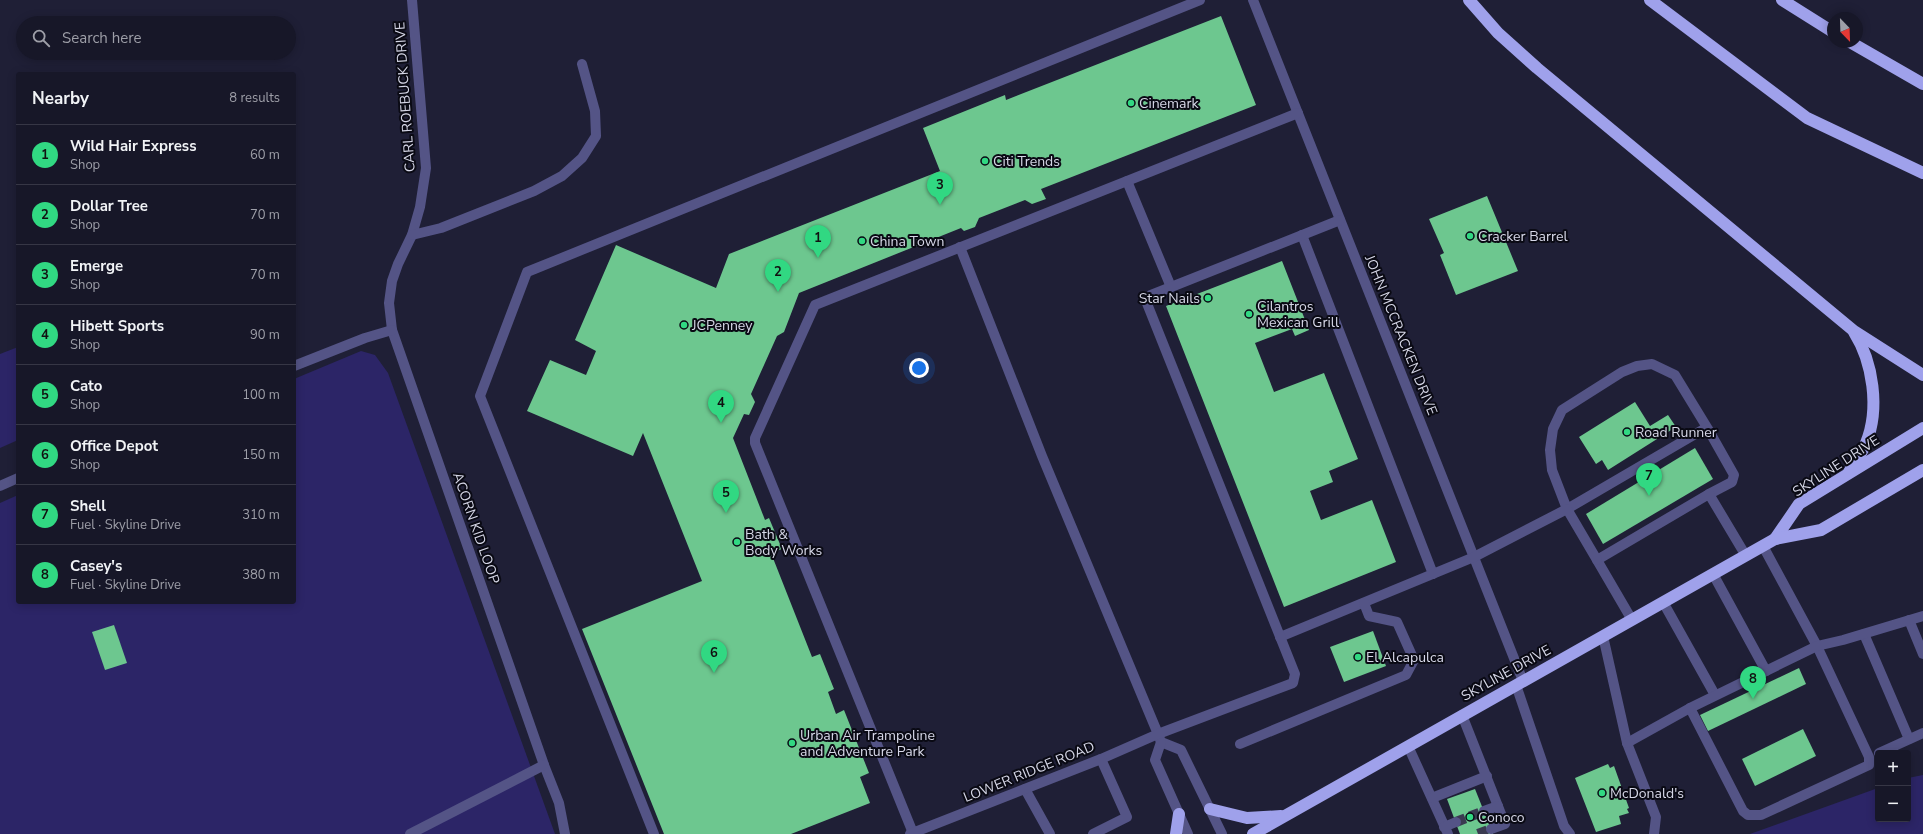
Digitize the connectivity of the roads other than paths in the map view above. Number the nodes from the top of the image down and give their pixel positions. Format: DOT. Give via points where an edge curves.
graph roads {
  1 [pos="412,0"];
  2 [pos="1200,0"];
  3 [pos="1253,0"];
  4 [pos="1469,0"];
  5 [pos="1650,0"];
  6 [pos="1782,0"];
  7 [pos="1827,28"];
  8 [pos="1860,48"];
  9 [pos="582,64"];
  10 [pos="1923,84"];
  11 [pos="1298,113"];
  12 [pos="1923,173"];
  13 [pos="1127,180"];
  14 [pos="1340,220"];
  15 [pos="412,235"];
  16 [pos="1302,235"];
  17 [pos="960,246"];
  18 [pos="1171,288"];
  19 [pos="392,330"];
  20 [pos="1854,331"];
  21 [pos="296,365"];
  22 [pos="1923,375"];
  23 [pos="1923,428"];
  24 [pos="1708,429"];
  25 [pos="1923,470"];
  26 [pos="1848,475"];
  27 [pos="16,479"];
  28 [pos="0,486"];
  29 [pos="1709,494"];
  30 [pos="1567,509"];
  31 [pos="1775,539"];
  32 [pos="1763,546"];
  33 [pos="1746,556"];
  34 [pos="1474,557"];
  35 [pos="1597,560"];
  36 [pos="1433,574"];
  37 [pos="1713,574"];
  38 [pos="1663,602"];
  39 [pos="1364,603"];
  40 [pos="1923,616"];
  41 [pos="1632,620"];
  42 [pos="1909,620"];
  43 [pos="1864,634"];
  44 [pos="1603,636"];
  45 [pos="1280,637"];
  46 [pos="1816,646"];
  47 [pos="1923,654"];
  48 [pos="1766,671"];
  49 [pos="1520,683"];
  50 [pos="1716,695"];
  51 [pos="1690,708"];
  52 [pos="1462,715"];
  53 [pos="1923,733"];
  54 [pos="1159,738"];
  55 [pos="1909,739"];
  56 [pos="1626,743"];
  57 [pos="1240,744"];
  58 [pos="1408,746"];
  59 [pos="1886,750"];
  60 [pos="1875,755"];
  61 [pos="1101,759"];
  62 [pos="544,765"];
  63 [pos="1487,776"];
  64 [pos="1025,789"];
  65 [pos="1432,798"];
  66 [pos="1498,806"];
  67 [pos="1210,809"];
  68 [pos="1484,811"];
  69 [pos="1180,814"];
  70 [pos="1284,816"];
  71 [pos="1456,822"];
  72 [pos="1491,829"];
  73 [pos="1446,830"];
  74 [pos="912,833"];
  75 [pos="410,834"];
  76 [pos="565,834"];
  77 [pos="654,834"];
  78 [pos="1050,834"];
  79 [pos="1093,834"];
  80 [pos="1176,834"];
  81 [pos="1188,834"];
  82 [pos="1222,834"];
  83 [pos="1253,834"];
  84 [pos="1570,834"];
  85 [pos="1654,834"];
  1 -- 15 [label="street, CARL ROEBUCK DRIVE" via="426,168 420,207"];
  2 -- 77 [label="street" via="527,272 480,396"];
  3 -- 11 [label="street, JOHN MCCRACKEN DRIVE"];
  4 -- 20 [label="highway" via="1498,33 1537,68"];
  5 -- 12 [label="highway" via="1807,118"];
  6 -- 7 [label="highway"];
  8 -- 10 [label="highway"];
  9 -- 15 [label="street" via="595,111 596,136 582,158 562,176 534,191 441,228"];
  11 -- 13 [label="street"];
  11 -- 14 [label="street, JOHN MCCRACKEN DRIVE"];
  13 -- 17 [label="street"];
  13 -- 18 [label="street"];
  14 -- 16 [label="street"];
  14 -- 34 [label="street, JOHN MCCRACKEN DRIVE"];
  15 -- 19 [label="street, CARL ROEBUCK DRIVE" via="392,281 389,303"];
  16 -- 18 [label="street"];
  16 -- 36 [label="street"];
  17 -- 54 [label="street" via="1045,463"];
  17 -- 74 [label="street" via="815,305 755,438"];
  18 -- 45 [label="street" via="1149,297 1146,301"];
  19 -- 21 [label="street"];
  19 -- 62 [label="street, ACORN KID LOOP"];
  20 -- 22 [label="highway"];
  20 -- 26 [label="highway" via="1860,340 1871,373 1873,403 1867,441"];
  23 -- 26 [label="highway, SKYLINE DRIVE"];
  24 -- 29 [label="street" via="1734,475 1732,482"];
  24 -- 30 [label="street"];
  24 -- 30 [label="street" via="1675,375 1652,364 1622,372 1562,410 1553,429 1550,450 1552,470"];
  25 -- 31 [label="highway, SKYLINE DRIVE" via="1821,530"];
  26 -- 31 [label="highway, SKYLINE DRIVE" via="1799,504"];
  27 -- 28 [label="street"];
  29 -- 33 [label="street"];
  29 -- 35 [label="street"];
  30 -- 34 [label="street"];
  30 -- 35 [label="street"];
  31 -- 32 [label="highway, SKYLINE DRIVE"];
  32 -- 33 [label="highway, SKYLINE DRIVE"];
  32 -- 46 [label="street"];
  33 -- 37 [label="highway, SKYLINE DRIVE"];
  34 -- 36 [label="street"];
  34 -- 49 [label="street, JOHN MCCRACKEN DRIVE"];
  35 -- 41 [label="street"];
  36 -- 39 [label="street"];
  37 -- 38 [label="highway, SKYLINE DRIVE"];
  37 -- 48 [label="street"];
  38 -- 41 [label="highway, SKYLINE DRIVE"];
  38 -- 50 [label="street"];
  39 -- 45 [label="street"];
  39 -- 57 [label="street" via="1369,616 1397,622 1414,660 1406,675"];
  40 -- 42 [label="street"];
  41 -- 44 [label="highway, SKYLINE DRIVE"];
  42 -- 43 [label="street"];
  42 -- 47 [label="street"];
  43 -- 46 [label="street"];
  43 -- 55 [label="street"];
  44 -- 49 [label="highway, SKYLINE DRIVE"];
  44 -- 56 [label="street"];
  45 -- 54 [label="street, LOWER RIDGE ROAD" via="1295,674 1293,683"];
  46 -- 48 [label="street"];
  46 -- 60 [label="street"];
  48 -- 50 [label="street"];
  49 -- 52 [label="highway, SKYLINE DRIVE"];
  49 -- 84 [label="street, JOHN MCCRACKEN DRIVE" via="1564,826"];
  50 -- 51 [label="street"];
  51 -- 56 [label="street"];
  51 -- 60 [label="street" via="1743,811 1748,815 1761,815 1869,766"];
  52 -- 58 [label="highway, SKYLINE DRIVE"];
  52 -- 63 [label="street"];
  53 -- 55 [label="street"];
  54 -- 61 [label="street, LOWER RIDGE ROAD"];
  54 -- 67 [label="street" via="1181,750"];
  54 -- 69 [label="street" via="1155,760"];
  55 -- 59 [label="street"];
  56 -- 85 [label="street" via="1656,817"];
  58 -- 65 [label="street"];
  58 -- 70 [label="highway, SKYLINE DRIVE"];
  61 -- 64 [label="street, LOWER RIDGE ROAD"];
  61 -- 79 [label="street" via="1127,817"];
  62 -- 75 [label="street"];
  62 -- 76 [label="street, ACORN KID LOOP" via="560,803"];
  63 -- 65 [label="street"];
  63 -- 66 [label="street"];
  64 -- 74 [label="street, LOWER RIDGE ROAD"];
  64 -- 78 [label="street"];
  65 -- 73 [label="street"];
  66 -- 68 [label="street"];
  66 -- 72 [label="street" via="1505,824"];
  67 -- 70 [label="highway" via="1247,818"];
  67 -- 82 [label="street"];
  69 -- 80 [label="highway"];
  69 -- 81 [label="street"];
  70 -- 83 [label="highway, SKYLINE DRIVE"];
  71 -- 73 [label="street"];
}
